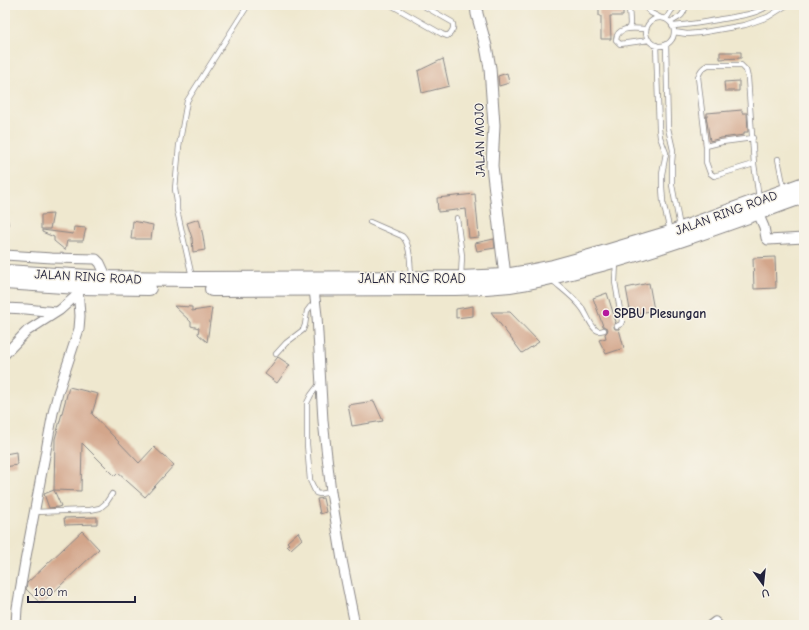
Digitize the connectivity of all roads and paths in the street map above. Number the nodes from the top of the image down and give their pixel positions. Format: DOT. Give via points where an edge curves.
graph roads {
  1 [pos="248,5"];
  2 [pos="391,5"];
  3 [pos="422,5"];
  4 [pos="476,5"];
  5 [pos="629,5"];
  6 [pos="643,5"];
  7 [pos="676,5"];
  8 [pos="686,5"];
  9 [pos="769,5"];
  10 [pos="787,5"];
  11 [pos="667,21"];
  12 [pos="629,28"];
  13 [pos="646,29"];
  14 [pos="674,32"];
  15 [pos="649,40"];
  16 [pos="666,44"];
  17 [pos="656,45"];
  18 [pos="753,138"];
  19 [pos="706,146"];
  20 [pos="778,159"];
  21 [pos="754,164"];
  22 [pos="804,184"];
  23 [pos="784,191"];
  24 [pos="804,196"];
  25 [pos="759,206"];
  26 [pos="457,218"];
  27 [pos="5,220"];
  28 [pos="370,222"];
  29 [pos="685,230"];
  30 [pos="5,234"];
  31 [pos="804,238"];
  32 [pos="5,255"];
  33 [pos="617,260"];
  34 [pos="5,272"];
  35 [pos="504,276"];
  36 [pos="107,278"];
  37 [pos="411,278"];
  38 [pos="461,278"];
  39 [pos="549,278"];
  40 [pos="193,279"];
  41 [pos="5,282"];
  42 [pos="78,291"];
  43 [pos="315,295"];
  44 [pos="5,308"];
  45 [pos="56,312"];
  46 [pos="618,326"];
  47 [pos="604,330"];
  48 [pos="5,354"];
  49 [pos="276,354"];
  50 [pos="321,382"];
  51 [pos="331,492"];
  52 [pos="112,494"];
  53 [pos="34,512"];
  54 [pos="16,625"];
  55 [pos="355,625"];
  56 [pos="711,625"];
  57 [pos="718,625"];
  1 -- 40 [label="lane" via="187,101 175,189 176,210"];
  2 -- 3 [label="lane" via="442,34 449,35 454,28 452,22"];
  4 -- 35 [label="street, JALAN MOJO" via="490,68 494,125 492,172"];
  5 -- 12 [label="lane"];
  6 -- 11 [label="lane" via="651,13"];
  7 -- 11 [label="lane"];
  8 -- 11 [label="lane" via="681,17"];
  9 -- 11 [label="lane" via="752,14 688,25"];
  10 -- 14 [label="lane" via="768,17 745,25 699,33"];
  11 -- 13 [label="lane" via="656,19"];
  11 -- 14 [label="lane"];
  12 -- 13 [label="lane"];
  12 -- 15 [label="lane" via="619,32 616,37 620,44"];
  13 -- 15 [label="lane"];
  14 -- 16 [label="lane"];
  15 -- 17 [label="lane"];
  16 -- 17 [label="lane"];
  16 -- 29 [label="lane" via="668,128 673,150 672,185"];
  17 -- 29 [label="lane" via="659,128 666,152 662,174 663,202"];
  18 -- 19 [label="lane"];
  18 -- 19 [label="lane" via="746,70 741,65 708,65 698,77"];
  18 -- 21 [label="lane"];
  19 -- 21 [label="lane" via="706,162 710,174 714,176"];
  20 -- 23 [label="lane"];
  21 -- 25 [label="lane"];
  22 -- 23 [label="highway, JALAN RING ROAD"];
  23 -- 25 [label="highway, JALAN RING ROAD"];
  24 -- 25 [label="highway, JALAN RING ROAD"];
  25 -- 29 [label="highway, JALAN RING ROAD"];
  25 -- 31 [label="street" via="768,240"];
  26 -- 38 [label="lane" via="462,256"];
  27 -- 30 [label="lane"];
  28 -- 37 [label="lane" via="405,238 408,243"];
  29 -- 33 [label="highway, JALAN RING ROAD"];
  29 -- 35 [label="highway, JALAN RING ROAD" via="572,262"];
  32 -- 36 [label="street" via="96,259"];
  33 -- 39 [label="highway, JALAN RING ROAD"];
  33 -- 46 [label="lane" via="615,282 622,321"];
  34 -- 36 [label="highway, JALAN RING ROAD"];
  35 -- 38 [label="highway, JALAN RING ROAD"];
  36 -- 40 [label="highway, JALAN RING ROAD"];
  37 -- 38 [label="highway, JALAN RING ROAD"];
  37 -- 40 [label="highway, JALAN RING ROAD"];
  39 -- 43 [label="highway, JALAN RING ROAD" via="491,287"];
  39 -- 47 [label="lane" via="574,299 596,330"];
  41 -- 42 [label="highway, JALAN RING ROAD"];
  42 -- 43 [label="highway, JALAN RING ROAD" via="194,289"];
  42 -- 45 [label="street"];
  42 -- 53 [label="street" via="79,329 53,413"];
  43 -- 49 [label="lane" via="307,311 303,330"];
  43 -- 50 [label="street"];
  44 -- 45 [label="street"];
  45 -- 48 [label="street" via="27,331"];
  50 -- 51 [label="street"];
  50 -- 51 [label="lane" via="307,403 310,480 316,493"];
  51 -- 55 [label="street"];
  52 -- 53 [label="lane" via="100,508"];
  53 -- 54 [label="street"];
  56 -- 57 [label="street" via="714,622"];
}
